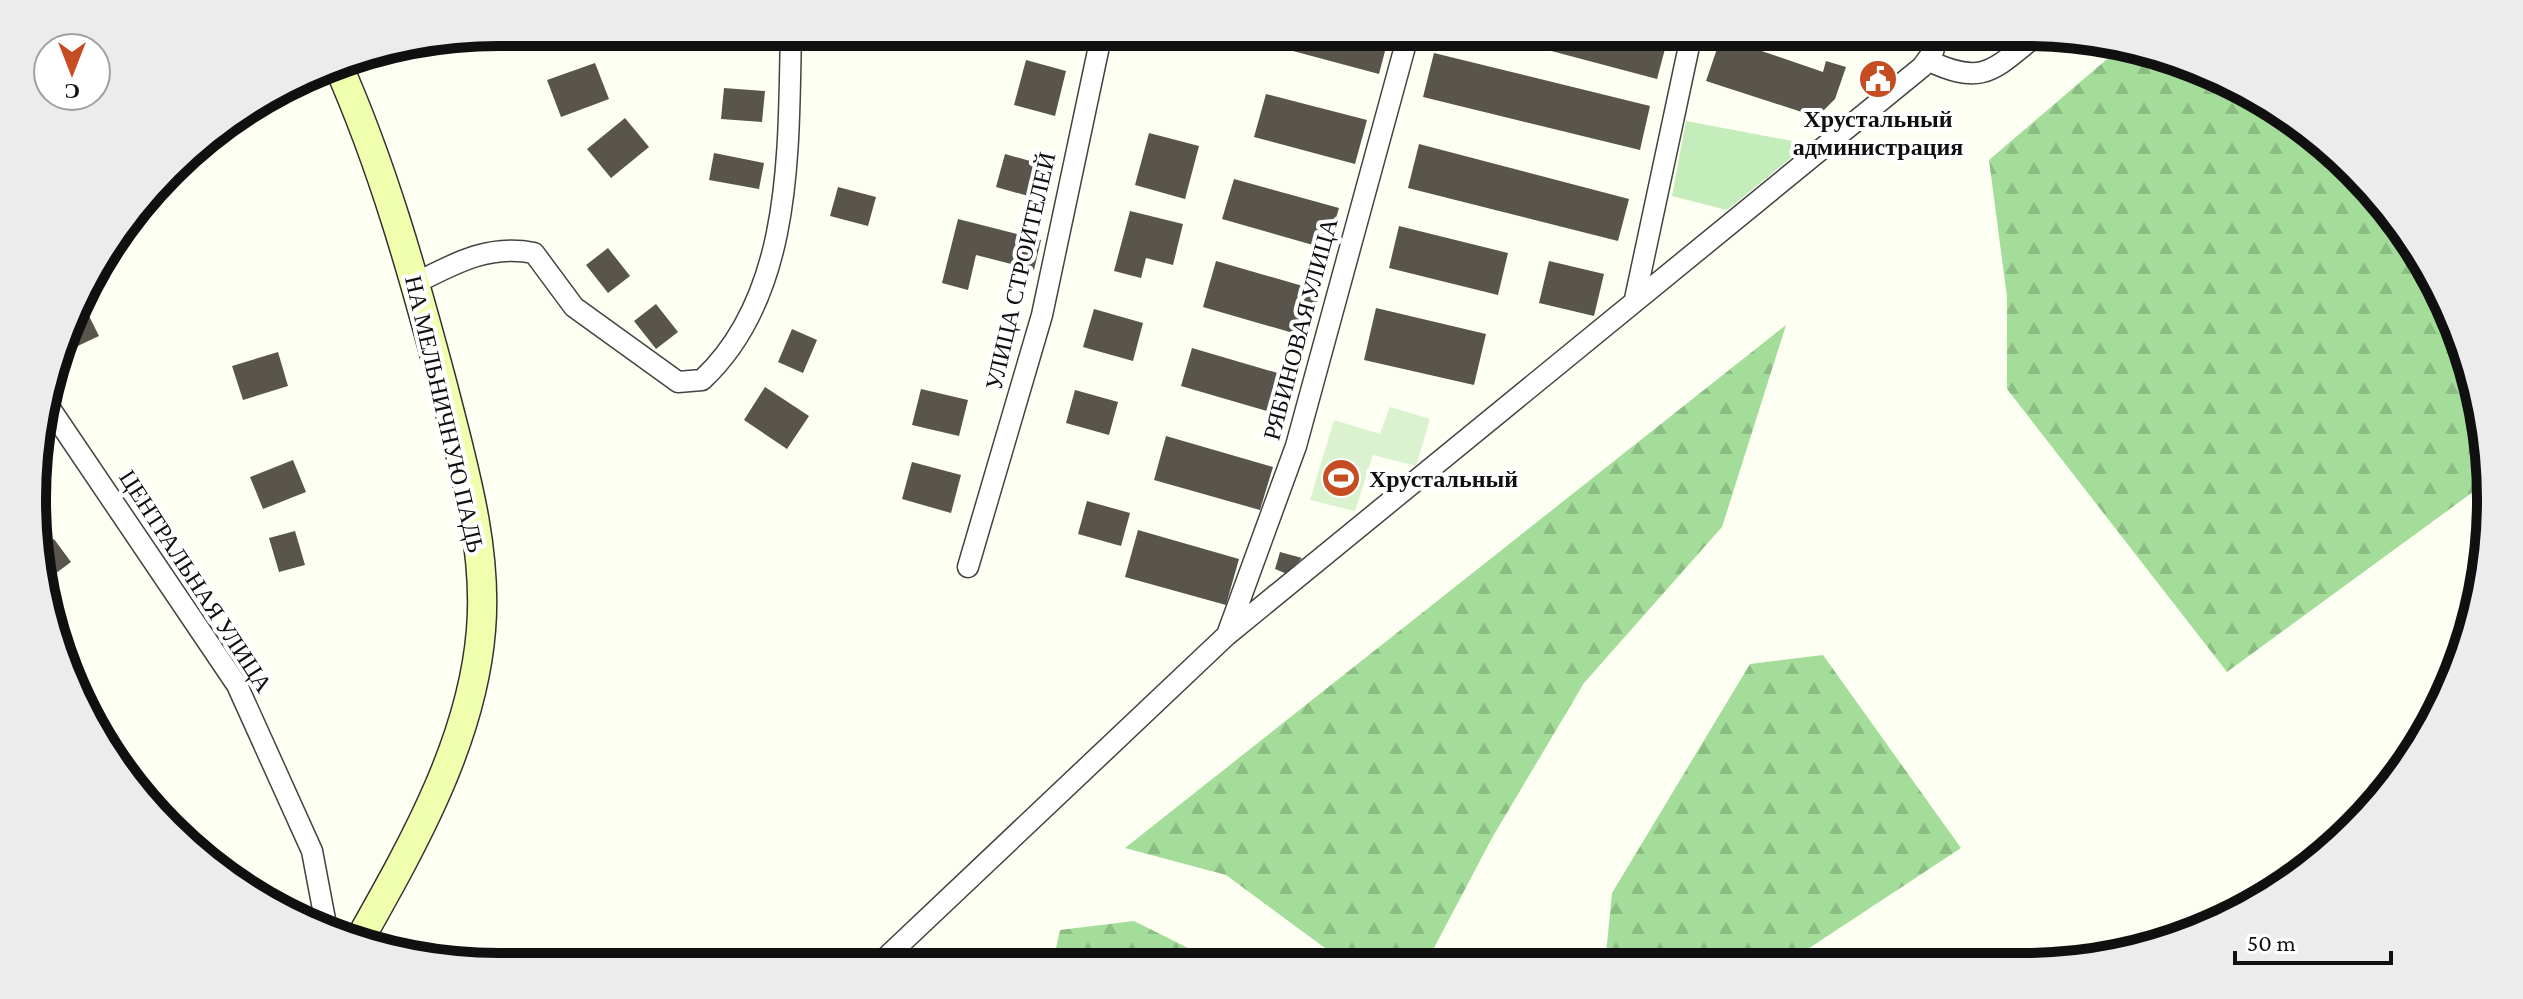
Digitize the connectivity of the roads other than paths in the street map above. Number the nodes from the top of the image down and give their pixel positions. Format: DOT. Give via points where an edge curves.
graph roads {
  1 [pos="791,46"];
  2 [pos="1099,46"];
  3 [pos="1405,46"];
  4 [pos="1689,46"];
  5 [pos="1932,46"];
  6 [pos="2023,46"];
  7 [pos="1927,60"];
  8 [pos="341,75"];
  9 [pos="416,283"];
  10 [pos="1635,299"];
  11 [pos="54,415"];
  12 [pos="968,567"];
  13 [pos="1227,635"];
  14 [pos="325,917"];
  15 [pos="363,932"];
  16 [pos="891,953"];
  1 -- 9 [label="street" via="787,170 767,274 733,343 702,380 678,382 574,307 534,253 512,248 486,252"];
  2 -- 12 [label="street, УЛИЦА СТРОИТЕЛЕЙ" via="1042,315"];
  3 -- 13 [label="street, РЯБИНОВАЯ УЛИЦА" via="1296,446"];
  4 -- 10 [label="street"];
  5 -- 7 [label="street"];
  6 -- 7 [label="street" via="1997,67 1976,75 1957,74"];
  7 -- 10 [label="street"];
  8 -- 9 [label="street, НА МЕЛЬНИЧНУЮ ПАДЬ"];
  9 -- 15 [label="street, НА МЕЛЬНИЧНУЮ ПАДЬ" via="473,515 483,582 481,632 452,752 425,817"];
  10 -- 13 [label="street"];
  11 -- 14 [label="street, ЦЕНТРАЛЬНАЯ УЛИЦА" via="237,685 312,851"];
  13 -- 16 [label="street"];
}
